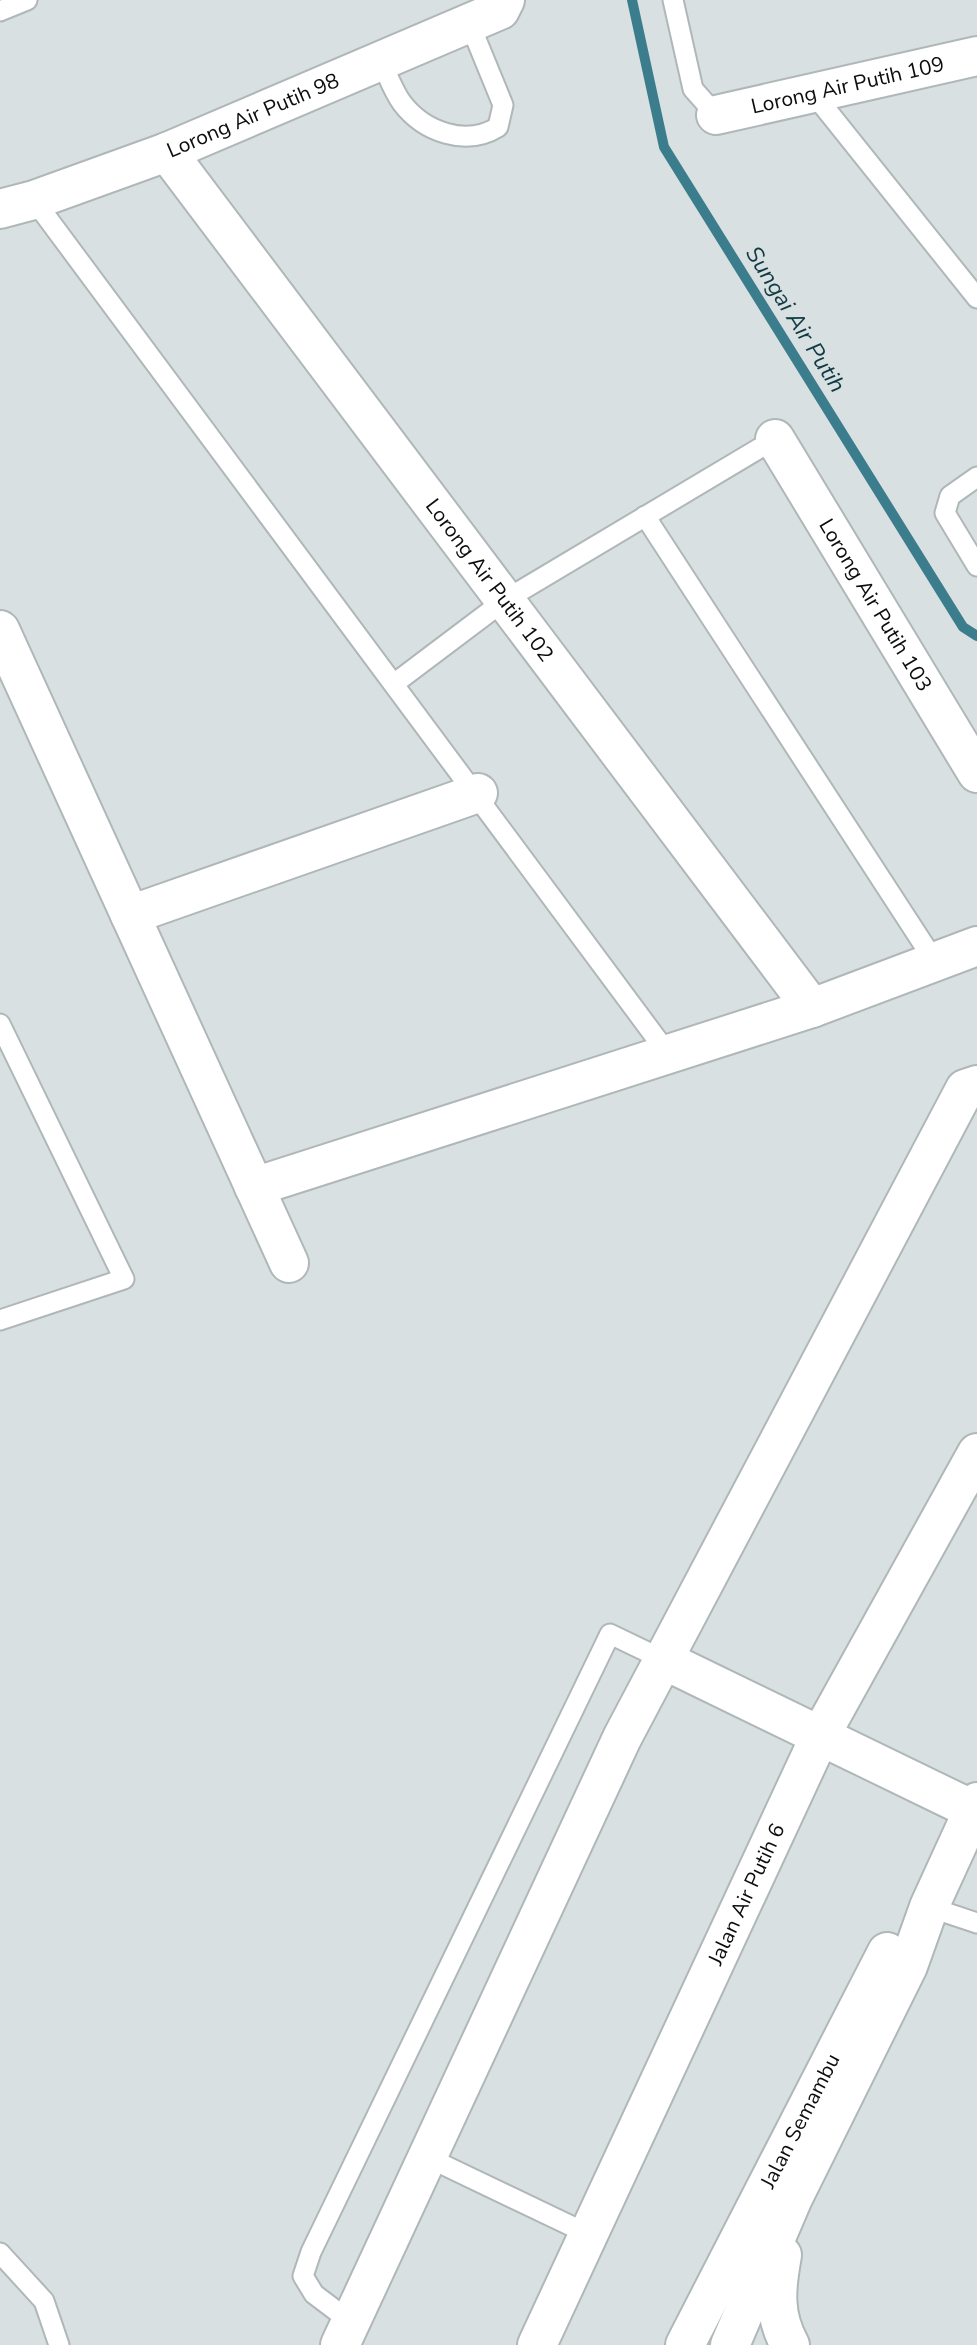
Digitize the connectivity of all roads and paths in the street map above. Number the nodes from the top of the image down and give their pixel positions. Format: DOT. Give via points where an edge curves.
graph roads {
  1 [pos="27,0"];
  2 [pos="673,0"];
  3 [pos="0,11"];
  4 [pos="492,11"];
  5 [pos="977,56"];
  6 [pos="380,59"];
  7 [pos="813,93"];
  8 [pos="716,115"];
  9 [pos="167,152"];
  10 [pos="17,205"];
  11 [pos="977,298"];
  12 [pos="775,439"];
  13 [pos="977,477"];
  14 [pos="645,516"];
  15 [pos="977,566"];
  16 [pos="505,600"];
  17 [pos="0,630"];
  18 [pos="395,683"];
  19 [pos="977,773"];
  20 [pos="478,793"];
  21 [pos="130,915"];
  22 [pos="977,946"];
  23 [pos="934,962"];
  24 [pos="813,1008"];
  25 [pos="0,1024"];
  26 [pos="668,1054"];
  27 [pos="977,1085"];
  28 [pos="254,1187"];
  29 [pos="289,1263"];
  30 [pos="0,1320"];
  31 [pos="977,1452"];
  32 [pos="664,1660"];
  33 [pos="820,1736"];
  34 [pos="975,1806"];
  35 [pos="929,1908"];
  36 [pos="977,1923"];
  37 [pos="428,2157"];
  38 [pos="793,2198"];
  39 [pos="588,2234"];
  40 [pos="0,2253"];
  41 [pos="715,2287"];
  42 [pos="346,2333"];
  43 [pos="730,2344"];
  44 [pos="59,2345"];
  45 [pos="537,2345"];
  46 [pos="685,2345"];
  47 [pos="790,2345"];
  1 -- 3 [label="lane"];
  2 -- 8 [label="lane" via="693,89"];
  4 -- 6 [label="street, Lorong Air Putih 98"];
  4 -- 6 [label="lane" via="502,106 498,127 481,137 450,134 423,124 401,102"];
  5 -- 7 [label="street, Lorong Air Putih 109"];
  6 -- 9 [label="street, Lorong Air Putih 98"];
  7 -- 8 [label="street, Lorong Air Putih 109"];
  7 -- 11 [label="lane"];
  9 -- 10 [label="street, Lorong Air Putih 98"];
  9 -- 16 [label="street, Lorong Air Putih 102"];
  10 -- 18 [label="lane"];
  12 -- 14 [label="lane"];
  12 -- 19 [label="street, Lorong Air Putih 103"];
  13 -- 15 [label="lane" via="950,496 945,513"];
  14 -- 16 [label="lane"];
  14 -- 23 [label="lane"];
  16 -- 18 [label="lane"];
  16 -- 24 [label="street, Lorong Air Putih 102"];
  17 -- 21 [label="street"];
  18 -- 20 [label="lane"];
  20 -- 21 [label="street"];
  20 -- 26 [label="lane"];
  21 -- 28 [label="street"];
  22 -- 23 [label="street"];
  23 -- 24 [label="street"];
  24 -- 26 [label="street"];
  25 -- 30 [label="lane" via="124,1279"];
  26 -- 28 [label="street"];
  27 -- 32 [label="street" via="965,1089"];
  28 -- 29 [label="street"];
  31 -- 33 [label="street, Jalan Air Putih 6"];
  32 -- 33 [label="street"];
  32 -- 37 [label="street" via="622,1738"];
  32 -- 42 [label="lane" via="610,1634 311,2252 303,2276"];
  33 -- 34 [label="street"];
  33 -- 39 [label="street, Jalan Air Putih 6"];
  34 -- 35 [label="street, Jalan Semambu"];
  35 -- 36 [label="lane"];
  35 -- 38 [label="street, Jalan Semambu" via="908,1966"];
  35 -- 41 [label="street, Jalan Semambu" via="883,1956"];
  37 -- 39 [label="lane"];
  37 -- 42 [label="street"];
  38 -- 43 [label="street, Jalan Semambu"];
  38 -- 47 [label="street" via="776,2294 778,2317"];
  39 -- 45 [label="street, Jalan Air Putih 6"];
  40 -- 44 [label="lane" via="44,2301"];
  41 -- 43 [label="street"];
  41 -- 46 [label="street, Jalan Semambu"];
}
